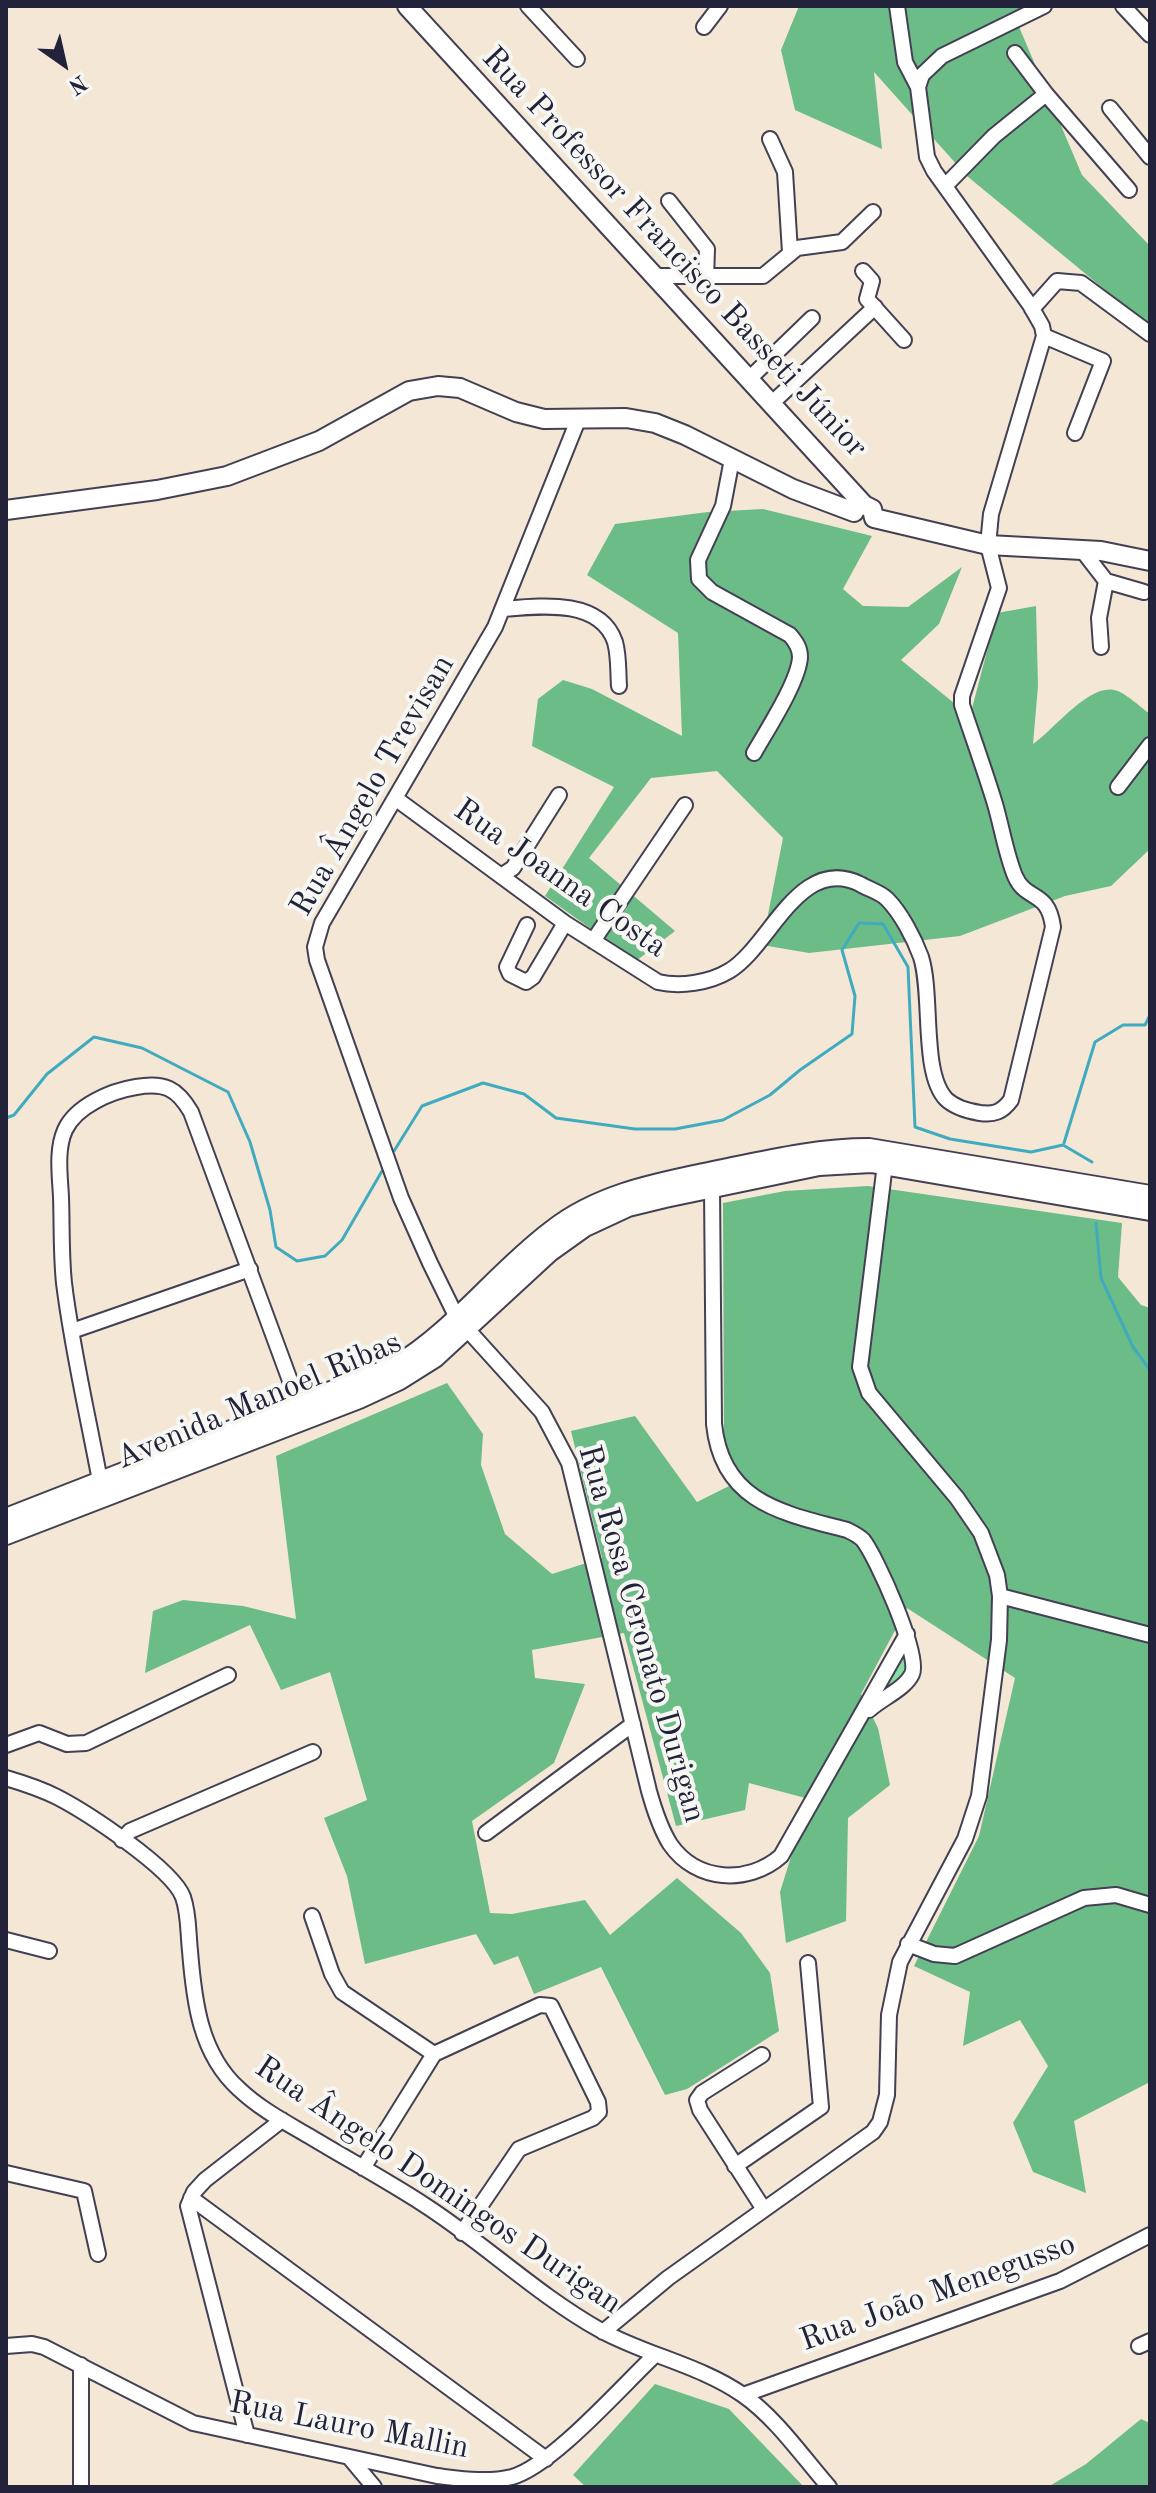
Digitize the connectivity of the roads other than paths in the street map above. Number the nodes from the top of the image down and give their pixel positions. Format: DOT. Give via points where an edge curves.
graph roads {
  1 [pos="407,6"];
  2 [pos="528,6"];
  3 [pos="720,6"];
  4 [pos="897,6"];
  5 [pos="1044,6"];
  6 [pos="1123,6"];
  7 [pos="704,27"];
  8 [pos="1150,35"];
  9 [pos="1015,53"];
  10 [pos="577,59"];
  11 [pos="918,87"];
  12 [pos="1046,94"];
  13 [pos="1110,108"];
  14 [pos="770,139"];
  15 [pos="1150,157"];
  16 [pos="945,186"];
  17 [pos="1129,190"];
  18 [pos="669,201"];
  19 [pos="873,212"];
  20 [pos="790,252"];
  21 [pos="863,271"];
  22 [pos="655,276"];
  23 [pos="706,278"];
  24 [pos="875,307"];
  25 [pos="1032,309"];
  26 [pos="812,318"];
  27 [pos="1150,334"];
  28 [pos="1044,336"];
  29 [pos="904,340"];
  30 [pos="749,379"];
  31 [pos="772,403"];
  32 [pos="578,420"];
  33 [pos="1075,433"];
  34 [pos="732,459"];
  35 [pos="6,510"];
  36 [pos="864,511"];
  37 [pos="988,545"];
  38 [pos="1082,550"];
  39 [pos="1142,559"];
  40 [pos="1150,572"];
  41 [pos="1106,581"];
  42 [pos="1144,592"];
  43 [pos="503,609"];
  44 [pos="1101,647"];
  45 [pos="619,686"];
  46 [pos="1150,745"];
  47 [pos="754,753"];
  48 [pos="1118,787"];
  49 [pos="559,795"];
  50 [pos="395,798"];
  51 [pos="685,805"];
  52 [pos="501,876"];
  53 [pos="565,923"];
  54 [pos="527,925"];
  55 [pos="593,941"];
  56 [pos="884,1156"];
  57 [pos="741,1165"];
  58 [pos="712,1188"];
  59 [pos="1141,1202"];
  60 [pos="250,1269"];
  61 [pos="463,1323"];
  62 [pos="72,1331"];
  63 [pos="357,1383"];
  64 [pos="299,1405"];
  65 [pos="326,1411"];
  66 [pos="266,1434"];
  67 [pos="128,1471"];
  68 [pos="100,1481"];
  69 [pos="116,1492"];
  70 [pos="80,1506"];
  71 [pos="6,1518"];
  72 [pos="6,1535"];
  73 [pos="1000,1596"];
  74 [pos="907,1634"];
  75 [pos="1150,1635"];
  76 [pos="228,1675"];
  77 [pos="861,1716"];
  78 [pos="633,1724"];
  79 [pos="6,1745"];
  80 [pos="313,1752"];
  81 [pos="6,1778"];
  82 [pos="486,1833"];
  83 [pos="122,1840"];
  84 [pos="1150,1905"];
  85 [pos="312,1916"];
  86 [pos="6,1940"];
  87 [pos="908,1944"];
  88 [pos="49,1951"];
  89 [pos="808,1963"];
  90 [pos="434,2054"];
  91 [pos="762,2055"];
  92 [pos="282,2120"];
  93 [pos="738,2164"];
  94 [pos="363,2168"];
  95 [pos="6,2173"];
  96 [pos="191,2198"];
  97 [pos="765,2206"];
  98 [pos="462,2233"];
  99 [pos="1150,2235"];
  100 [pos="98,2254"];
  101 [pos="603,2332"];
  102 [pos="6,2346"];
  103 [pos="654,2356"];
  104 [pos="81,2365"];
  105 [pos="743,2395"];
  106 [pos="247,2435"];
  107 [pos="349,2457"];
  108 [pos="546,2459"];
  109 [pos="81,2487"];
  110 [pos="374,2487"];
  111 [pos="829,2487"];
  1 -- 22 [label="main road, Rua Professor Francisco Basseti Júnior"];
  2 -- 10 [label="street"];
  3 -- 7 [label="street"];
  4 -- 11 [label="street" via="905,62"];
  5 -- 11 [label="street" via="942,56 922,75"];
  6 -- 8 [label="street"];
  9 -- 12 [label="street"];
  11 -- 16 [label="street" via="927,157"];
  12 -- 16 [label="street"];
  12 -- 17 [label="street"];
  13 -- 15 [label="street"];
  14 -- 20 [label="street" via="785,172"];
  16 -- 25 [label="street"];
  18 -- 23 [label="street" via="707,249"];
  19 -- 20 [label="street" via="838,244"];
  20 -- 23 [label="street" via="763,276"];
  21 -- 24 [label="street" via="872,281 867,299"];
  22 -- 23 [label="street"];
  22 -- 30 [label="main road, Rua Professor Francisco Basseti Júnior"];
  24 -- 29 [label="street"];
  24 -- 31 [label="street"];
  25 -- 27 [label="street" via="1057,281 1081,283"];
  25 -- 28 [label="street"];
  26 -- 30 [label="street"];
  28 -- 33 [label="street" via="1103,361"];
  28 -- 37 [label="street" via="991,514"];
  30 -- 31 [label="main road, Rua Professor Francisco Basseti Júnior"];
  31 -- 36 [label="main road, Rua Professor Francisco Basseti Júnior"];
  32 -- 34 [label="main road" via="655,423"];
  32 -- 35 [label="main road" via="529,416 450,386 423,387 319,441 227,476"];
  32 -- 43 [label="street, Rua Ângelo Trevisan"];
  34 -- 36 [label="main road" via="793,489"];
  34 -- 47 [label="street" via="723,506 698,560 699,579 712,592 790,635 800,654 794,679"];
  36 -- 37 [label="main road"];
  37 -- 38 [label="main road"];
  37 -- 55 [label="street, Rua Joanna Costa" via="999,588 962,705 1015,875 1045,902 1053,927 1005,1109 996,1114 957,1107 940,1091 932,1068 920,954 885,897 848,878 812,884 745,958 715,978 673,985 658,982"];
  38 -- 39 [label="main road"];
  38 -- 41 [label="street"];
  39 -- 40 [label="street"];
  41 -- 42 [label="street"];
  41 -- 44 [label="street" via="1099,618"];
  43 -- 45 [label="street" via="572,608 590,615 616,644"];
  43 -- 50 [label="street, Rua Ângelo Trevisan"];
  46 -- 48 [label="street"];
  49 -- 52 [label="street" via="513,868"];
  50 -- 52 [label="street, Rua Joanna Costa"];
  50 -- 61 [label="street, Rua Ângelo Trevisan" via="322,923 315,947 413,1228"];
  51 -- 55 [label="street"];
  52 -- 53 [label="street, Rua Joanna Costa"];
  53 -- 54 [label="street" via="526,982 507,967"];
  53 -- 55 [label="street, Rua Joanna Costa"];
  56 -- 57 [label="main road, Avenida Manoel Ribas" via="832,1149"];
  56 -- 58 [label="main road, Avenida Manoel Ribas"];
  56 -- 59 [label="main road, Avenida Manoel Ribas"];
  56 -- 73 [label="street" via="860,1356 862,1380 970,1515 990,1552"];
  57 -- 58 [label="main road" via="714,1179"];
  57 -- 61 [label="main road, Avenida Manoel Ribas" via="645,1186 592,1205 549,1232"];
  58 -- 61 [label="main road, Avenida Manoel Ribas" via="628,1207 585,1227"];
  58 -- 74 [label="street" via="714,1424 720,1454 733,1479 756,1499 856,1534 869,1550"];
  60 -- 62 [label="street"];
  60 -- 62 [label="street" via="197,1124 178,1093 147,1086 121,1090 92,1103 65,1130 60,1159 62,1254"];
  60 -- 64 [label="street"];
  61 -- 63 [label="main road, Avenida Manoel Ribas"];
  61 -- 65 [label="main road, Avenida Manoel Ribas" via="417,1370"];
  61 -- 78 [label="street, Rua Rosa Ceronato Durigan" via="542,1412 569,1463"];
  62 -- 68 [label="street"];
  63 -- 64 [label="main road, Avenida Manoel Ribas"];
  63 -- 65 [label="main road" via="330,1399"];
  64 -- 66 [label="main road" via="291,1421"];
  64 -- 67 [label="main road, Avenida Manoel Ribas"];
  65 -- 66 [label="main road, Avenida Manoel Ribas"];
  66 -- 69 [label="main road, Avenida Manoel Ribas"];
  67 -- 68 [label="main road, Avenida Manoel Ribas"];
  67 -- 69 [label="main road"];
  68 -- 70 [label="main road" via="98,1492"];
  68 -- 71 [label="main road, Avenida Manoel Ribas"];
  69 -- 70 [label="main road, Avenida Manoel Ribas"];
  70 -- 72 [label="main road, Avenida Manoel Ribas"];
  73 -- 75 [label="street"];
  73 -- 87 [label="street" via="998,1655 979,1796 965,1839"];
  74 -- 77 [label="street, Rua Rosa Ceronato Durigan"];
  74 -- 77 [label="street" via="914,1656 912,1674"];
  76 -- 79 [label="street" via="86,1743 67,1744 39,1733"];
  77 -- 78 [label="street, Rua Rosa Ceronato Durigan" via="789,1845 770,1865 743,1877 697,1868 671,1846 652,1801"];
  78 -- 82 [label="street"];
  80 -- 83 [label="street" via="130,1831"];
  81 -- 83 [label="street, Rua Ângelo Domingos Durigan" via="56,1797"];
  83 -- 92 [label="street, Rua Ângelo Domingos Durigan" via="164,1872 183,1898 197,2008 215,2061 250,2100"];
  84 -- 87 [label="street" via="1116,1895 1084,1898 955,1956"];
  85 -- 90 [label="street" via="342,1992"];
  86 -- 88 [label="street"];
  87 -- 97 [label="street" via="891,1998 887,2095 880,2122 839,2158"];
  89 -- 93 [label="street" via="821,2107"];
  90 -- 94 [label="street"];
  90 -- 98 [label="street" via="548,2004 598,2102 593,2118 519,2149"];
  91 -- 93 [label="street" via="697,2100"];
  92 -- 94 [label="street, Rua Ângelo Domingos Durigan"];
  92 -- 96 [label="street" via="205,2180"];
  93 -- 97 [label="street"];
  94 -- 98 [label="street, Rua Ângelo Domingos Durigan"];
  95 -- 100 [label="street" via="84,2191"];
  96 -- 106 [label="street" via="189,2213"];
  96 -- 108 [label="street"];
  97 -- 101 [label="street"];
  98 -- 101 [label="street, Rua Ângelo Domingos Durigan"];
  99 -- 105 [label="street, Rua João Menegusso" via="1060,2281"];
  101 -- 103 [label="street, Rua Ângelo Domingos Durigan"];
  102 -- 104 [label="street, Rua Lauro Mallin" via="44,2347"];
  103 -- 105 [label="street, Rua Ângelo Domingos Durigan"];
  103 -- 108 [label="street, Rua Lauro Mallin"];
  104 -- 106 [label="street, Rua Lauro Mallin" via="193,2423"];
  104 -- 109 [label="street"];
  105 -- 111 [label="street, Rua Ângelo Domingos Durigan"];
  106 -- 107 [label="street, Rua Lauro Mallin"];
  107 -- 108 [label="street, Rua Lauro Mallin" via="475,2480 524,2473"];
  107 -- 110 [label="street"];
}
